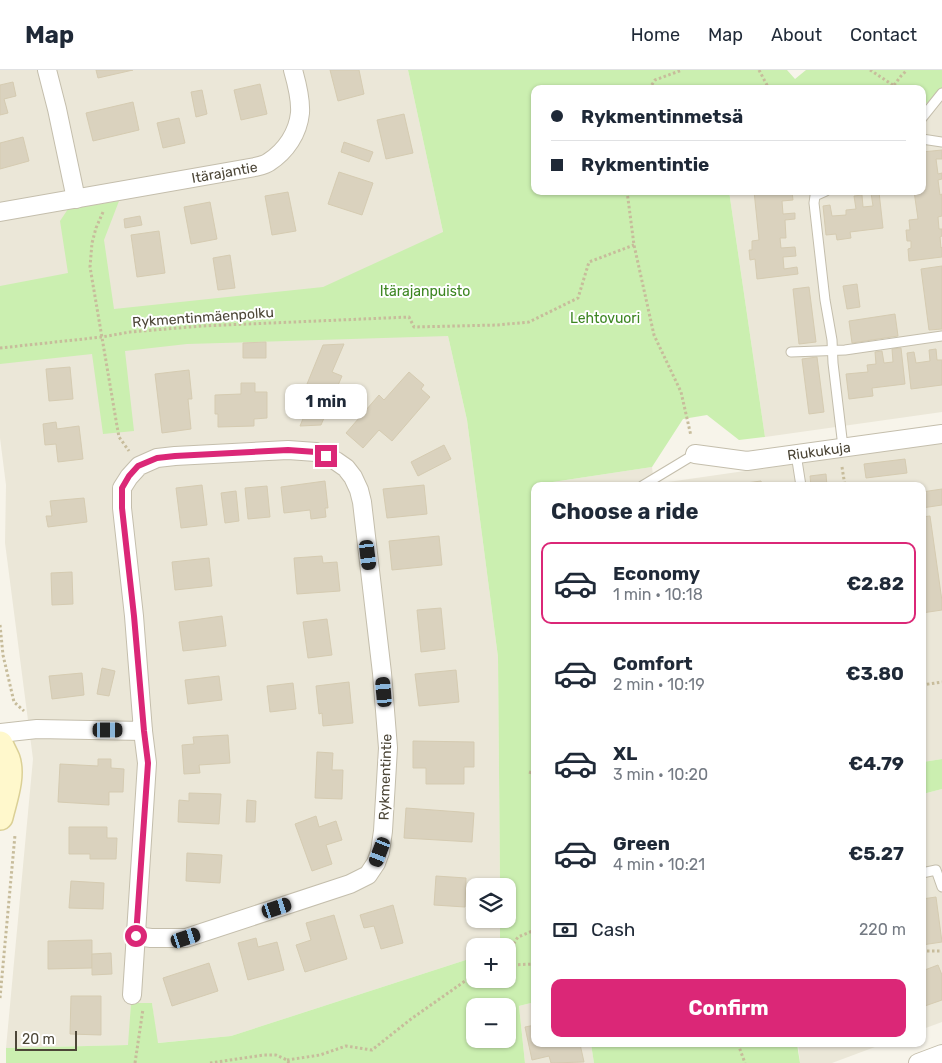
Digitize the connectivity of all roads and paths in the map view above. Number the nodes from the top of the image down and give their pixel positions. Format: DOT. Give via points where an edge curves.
graph roads {
  1 [pos="47,70"];
  2 [pos="294,70"];
  3 [pos="682,70"];
  4 [pos="759,70"];
  5 [pos="870,70"];
  6 [pos="908,70"];
  7 [pos="651,85"];
  8 [pos="767,85"];
  9 [pos="890,85"];
  10 [pos="894,85"];
  11 [pos="942,93"];
  12 [pos="926,113"];
  13 [pos="926,140"];
  14 [pos="942,142"];
  15 [pos="628,195"];
  16 [pos="817,195"];
  17 [pos="76,199"];
  18 [pos="105,208"];
  19 [pos="0,212"];
  20 [pos="634,245"];
  21 [pos="942,336"];
  22 [pos="102,337"];
  23 [pos="0,348"];
  24 [pos="833,350"];
  25 [pos="791,352"];
  26 [pos="942,434"];
  27 [pos="844,448"];
  28 [pos="695,454"];
  29 [pos="796,454"];
  30 [pos="131,455"];
  31 [pos="649,482"];
  32 [pos="800,482"];
  33 [pos="942,682"];
  34 [pos="926,684"];
  35 [pos="144,731"];
  36 [pos="0,733"];
  37 [pos="0,744"];
  38 [pos="0,817"];
  39 [pos="926,872"];
  40 [pos="942,887"];
  41 [pos="531,932"];
  42 [pos="136,936"];
  43 [pos="516,940"];
  44 [pos="926,951"];
  45 [pos="942,951"];
  46 [pos="531,964"];
  47 [pos="516,965"];
  48 [pos="466,980"];
  49 [pos="138,1000"];
  50 [pos="739,1047"];
  51 [pos="942,1054"];
  52 [pos="288,1061"];
  53 [pos="134,1063"];
  54 [pos="210,1063"];
  55 [pos="744,1063"];
  56 [pos="918,1063"];
  1 -- 17 [label="street"];
  2 -- 17 [label="street, Itärajantie" via="300,113 296,128 281,153 268,163"];
  3 -- 7 [label="path" via="655,80"];
  4 -- 8 [label="path"];
  5 -- 9 [label="path"];
  6 -- 10 [label="path"];
  11 -- 12 [label="lane"];
  13 -- 14 [label="lane"];
  15 -- 20 [label="path"];
  16 -- 24 [label="lane" via="814,203"];
  17 -- 19 [label="street, Itärajantie"];
  18 -- 22 [label="path" via="92,243 90,267"];
  20 -- 22 [label="path, Rykmentinmäenpolku" via="588,262 578,298 528,322 414,327 409,317 202,326"];
  20 -- 28 [label="path" via="654,335 680,392"];
  21 -- 24 [label="lane"];
  22 -- 23 [label="path, Rykmentinmäenpolku"];
  22 -- 30 [label="path" via="119,437"];
  24 -- 25 [label="lane"];
  24 -- 27 [label="lane"];
  26 -- 27 [label="street, Riukukuja"];
  27 -- 29 [label="street, Riukukuja"];
  28 -- 29 [label="street, Riukukuja" via="747,461"];
  28 -- 31 [label="lane"];
  29 -- 32 [label="lane"];
  33 -- 34 [label="path"];
  35 -- 36 [label="street" via="37,729"];
  35 -- 42 [label="street, Rykmentintie" via="148,763"];
  35 -- 42 [label="street, Rykmentintie" via="122,508 122,488 129,476 138,466 157,458 288,450 316,452 346,468 353,477 362,502 388,748 384,831 376,864 368,874 350,884 186,938"];
  37 -- 38 [label="street" via="8,760 8,786"];
  39 -- 40 [label="lane" via="936,870"];
  41 -- 43 [label="path"];
  42 -- 49 [label="street, Rykmentintie"];
  44 -- 45 [label="path"];
  46 -- 47 [label="path"];
  48 -- 52 [label="path" via="372,1050 346,1046"];
  49 -- 53 [label="path"];
  50 -- 55 [label="path"];
  51 -- 56 [label="street"];
  52 -- 54 [label="path" via="276,1055 264,1055"];
}
